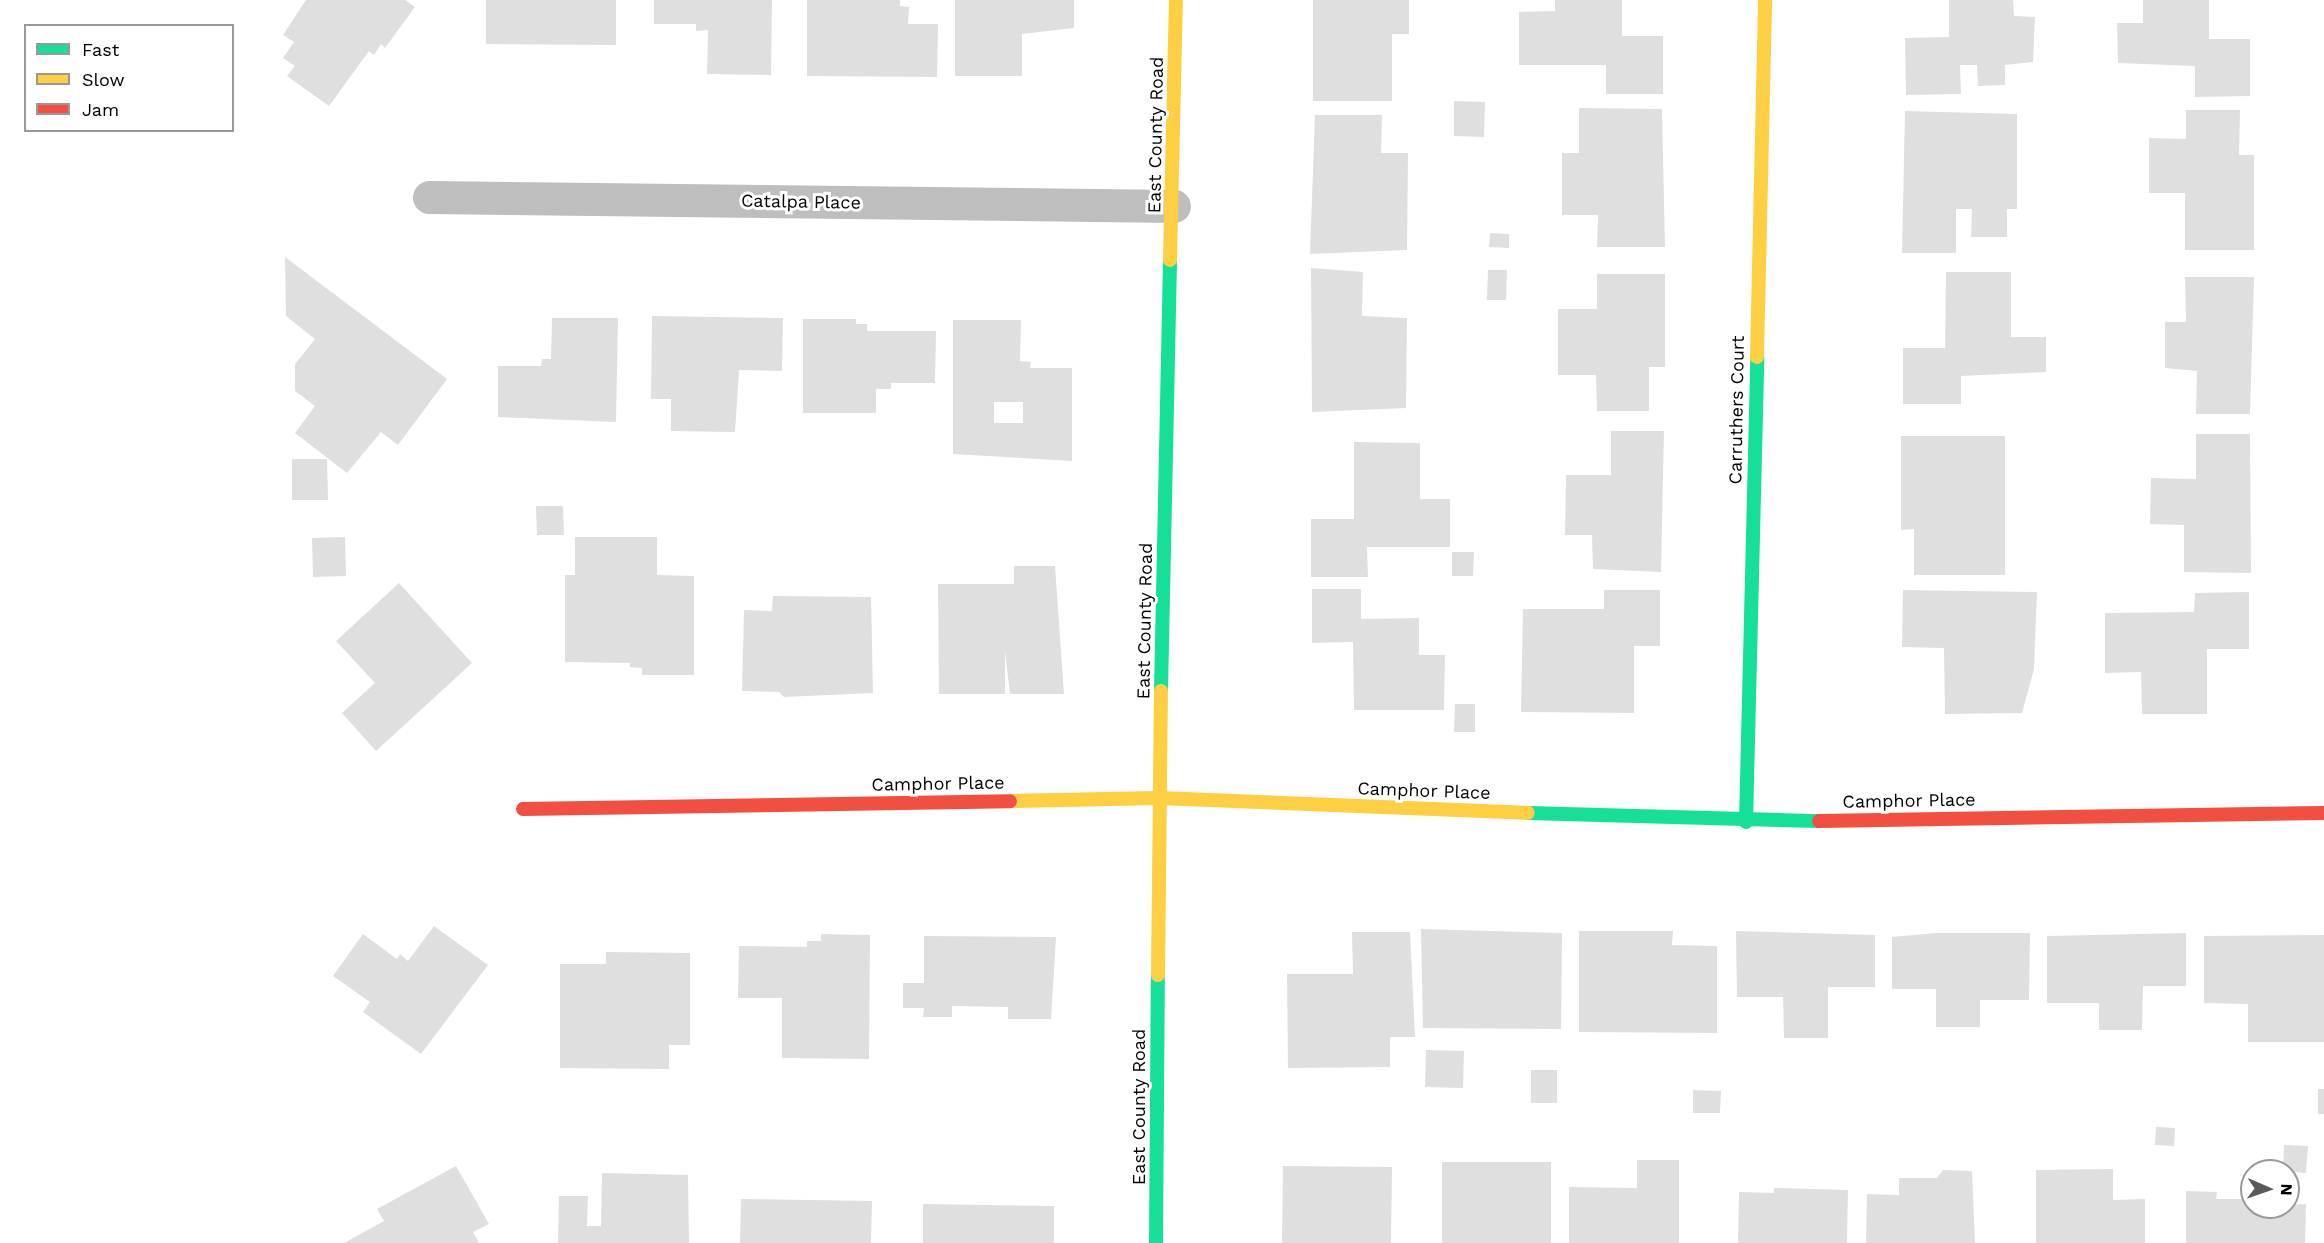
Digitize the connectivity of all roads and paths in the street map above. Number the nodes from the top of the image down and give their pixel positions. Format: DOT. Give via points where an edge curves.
graph roads {
  1 [pos="1176,0"];
  2 [pos="1765,0"];
  3 [pos="429,197"];
  4 [pos="1174,206"];
  5 [pos="1159,798"];
  6 [pos="523,809"];
  7 [pos="2324,813"];
  8 [pos="1746,822"];
  9 [pos="1156,1243"];
  1 -- 4 [label="street, East County Road"];
  2 -- 8 [label="street, Carruthers Court"];
  3 -- 4 [label="street, Catalpa Place"];
  4 -- 5 [label="street, East County Road"];
  5 -- 6 [label="street, Camphor Place"];
  5 -- 8 [label="street, Camphor Place"];
  5 -- 9 [label="street, East County Road"];
  7 -- 8 [label="street, Camphor Place"];
}
